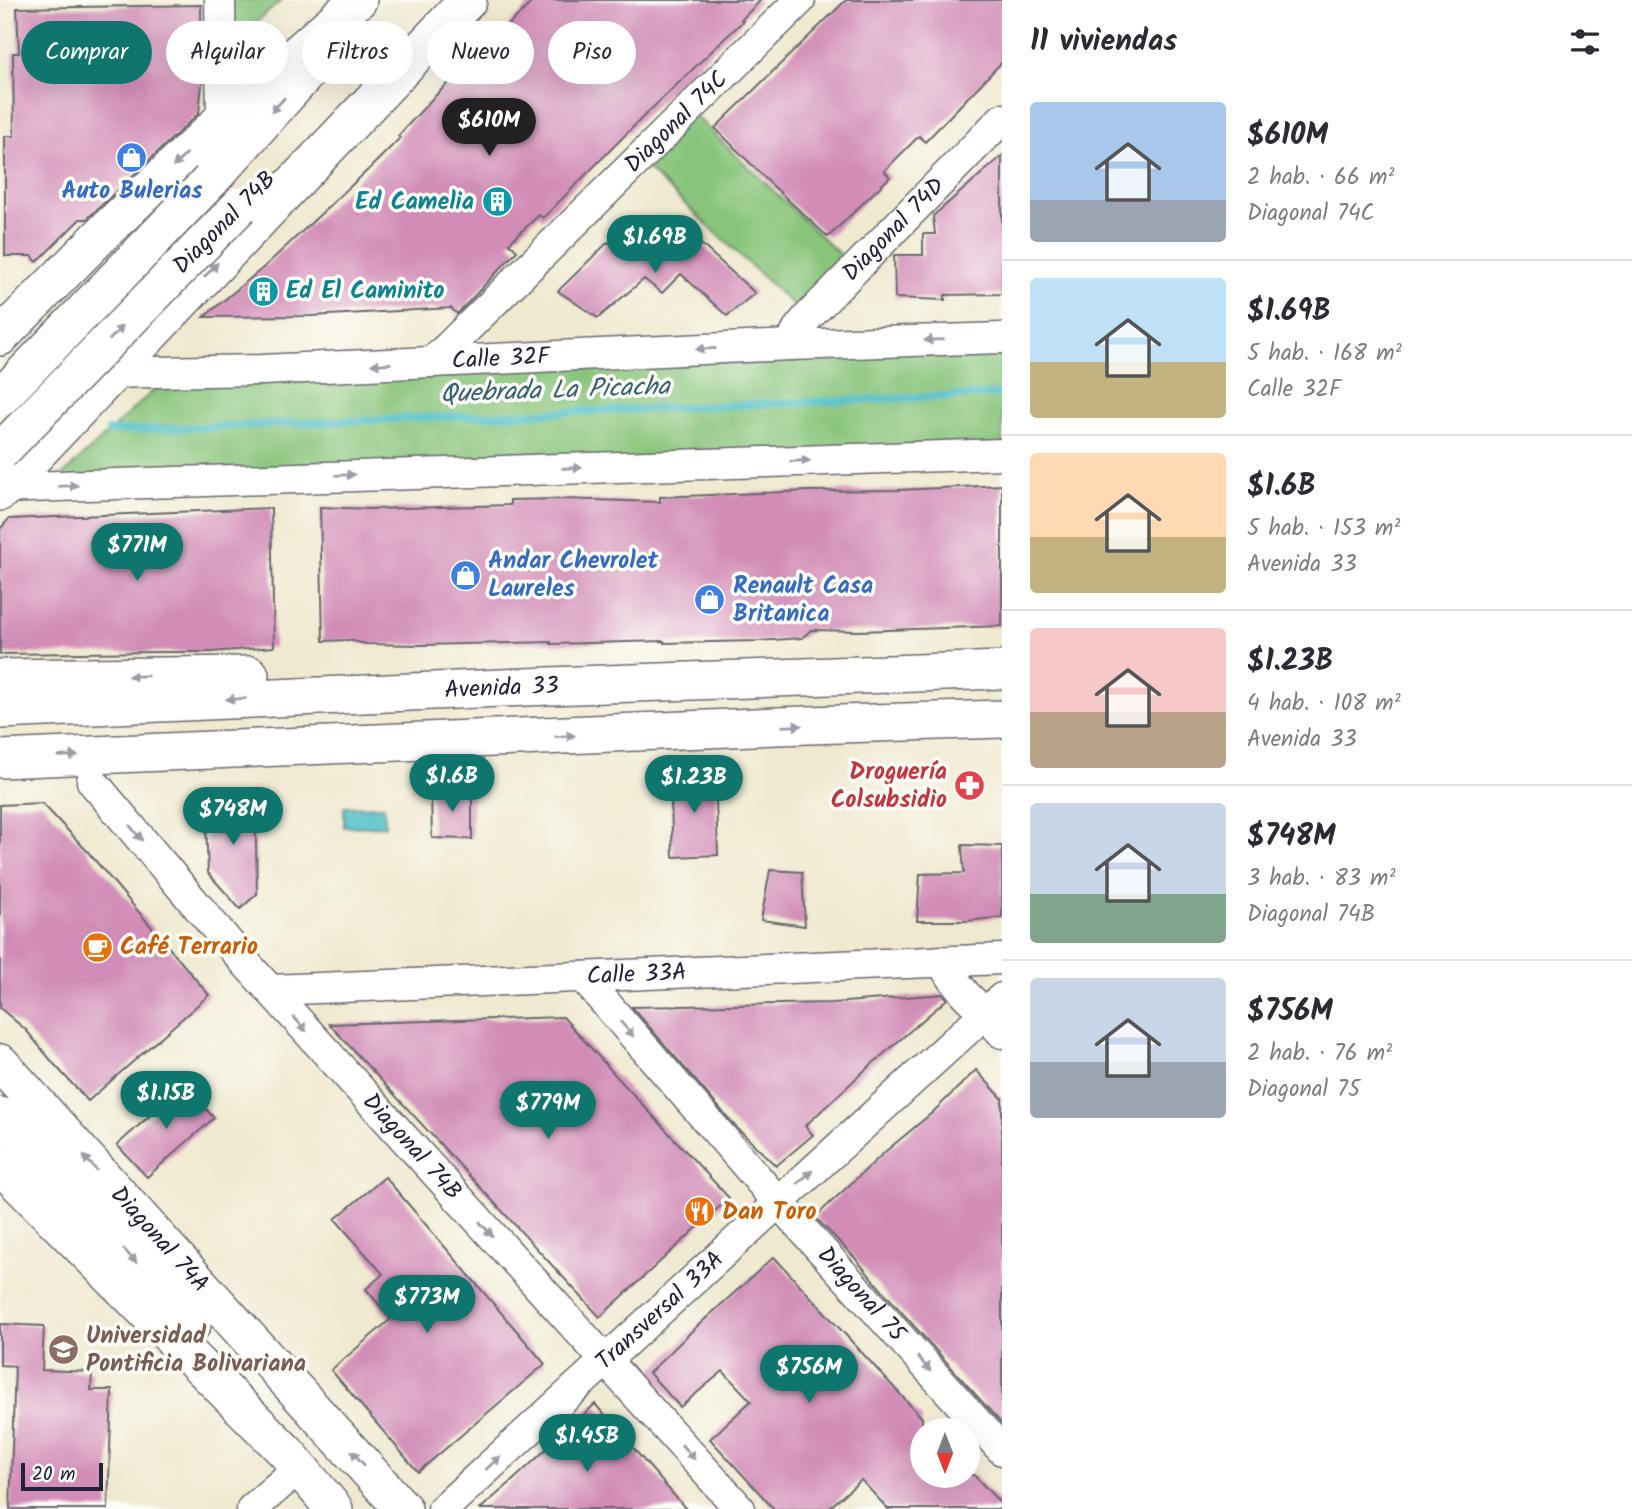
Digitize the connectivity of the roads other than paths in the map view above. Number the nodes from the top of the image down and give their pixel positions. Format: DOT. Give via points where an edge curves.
graph roads {
  1 [pos="220,0"];
  2 [pos="358,0"];
  3 [pos="373,0"];
  4 [pos="457,0"];
  5 [pos="468,0"];
  6 [pos="800,0"];
  7 [pos="1002,119"];
  8 [pos="222,120"];
  9 [pos="107,229"];
  10 [pos="183,299"];
  11 [pos="0,337"];
  12 [pos="1002,338"];
  13 [pos="790,345"];
  14 [pos="431,362"];
  15 [pos="113,373"];
  16 [pos="8,383"];
  17 [pos="68,421"];
  18 [pos="0,452"];
  19 [pos="1002,454"];
  20 [pos="1,489"];
  21 [pos="1002,670"];
  22 [pos="0,678"];
  23 [pos="549,686"];
  24 [pos="0,710"];
  25 [pos="1002,719"];
  26 [pos="497,739"];
  27 [pos="0,759"];
  28 [pos="92,781"];
  29 [pos="0,784"];
  30 [pos="1002,959"];
  31 [pos="940,961"];
  32 [pos="583,977"];
  33 [pos="271,990"];
  34 [pos="997,1015"];
  35 [pos="0,1063"];
  36 [pos="0,1116"];
  37 [pos="0,1165"];
  38 [pos="778,1202"];
  39 [pos="606,1360"];
  40 [pos="1002,1450"];
  41 [pos="293,1461"];
  42 [pos="252,1509"];
  43 [pos="334,1509"];
  44 [pos="403,1509"];
  45 [pos="443,1509"];
  46 [pos="740,1509"];
  1 -- 8 [label="street"];
  2 -- 8 [label="main road"];
  3 -- 16 [label="main road, Diagonal 74B, one-way, bridge" via="210,181"];
  18 -- 4 [label="main road, Diagonal 74B, one-way, bridge" via="240,206"];
  10 -- 5 [label="main road, one-way"];
  6 -- 14 [label="street, Diagonal 74C"];
  7 -- 13 [label="street, Diagonal 74D" via="807,318"];
  8 -- 9 [label="main road, one-way"];
  9 -- 10 [label="main road" via="133,277 161,295"];
  9 -- 11 [label="main road"];
  10 -- 15 [label="main road"];
  12 -- 13 [label="street, Calle 32F, one-way"];
  13 -- 14 [label="street, Calle 32F, one-way"];
  14 -- 15 [label="street, Calle 32F, one-way"];
  15 -- 16 [label="street, Calle 32F"];
  15 -- 17 [label="main road"];
  16 -- 17 [label="main road" via="44,387"];
  17 -- 20 [label="main road"];
  20 -- 19 [label="street, one-way"];
  21 -- 23 [label="main road, Avenida 33"];
  23 -- 22 [label="main road, one-way" via="346,673"];
  23 -- 24 [label="main road, Avenida 33, one-way"];
  26 -- 25 [label="main road, Avenida 33, one-way"];
  27 -- 26 [label="main road, Avenida 33, one-way"];
  26 -- 28 [label="main road" via="328,762"];
  28 -- 29 [label="main road"];
  28 -- 33 [label="street, Diagonal 74B, one-way"];
  30 -- 31 [label="street, Calle 33A"];
  31 -- 32 [label="street, Calle 33A"];
  31 -- 34 [label="street" via="965,994"];
  32 -- 33 [label="street, Calle 33A"];
  32 -- 38 [label="street, Diagonal 75, one-way"];
  33 -- 39 [label="street, Diagonal 74B, one-way"];
  38 -- 34 [label="street, Transversal 33A, one-way" via="961,1035"];
  44 -- 35 [label="main road, Diagonal 74A, one-way"];
  36 -- 41 [label="main road, one-way" via="201,1334"];
  37 -- 41 [label="main road"];
  38 -- 39 [label="street, Transversal 33A"];
  38 -- 40 [label="street, Diagonal 75, one-way"];
  45 -- 39 [label="street, Transversal 33A, one-way"];
  39 -- 46 [label="street, Diagonal 74B, one-way"];
  41 -- 42 [label="street"];
  41 -- 43 [label="main road"];
}
